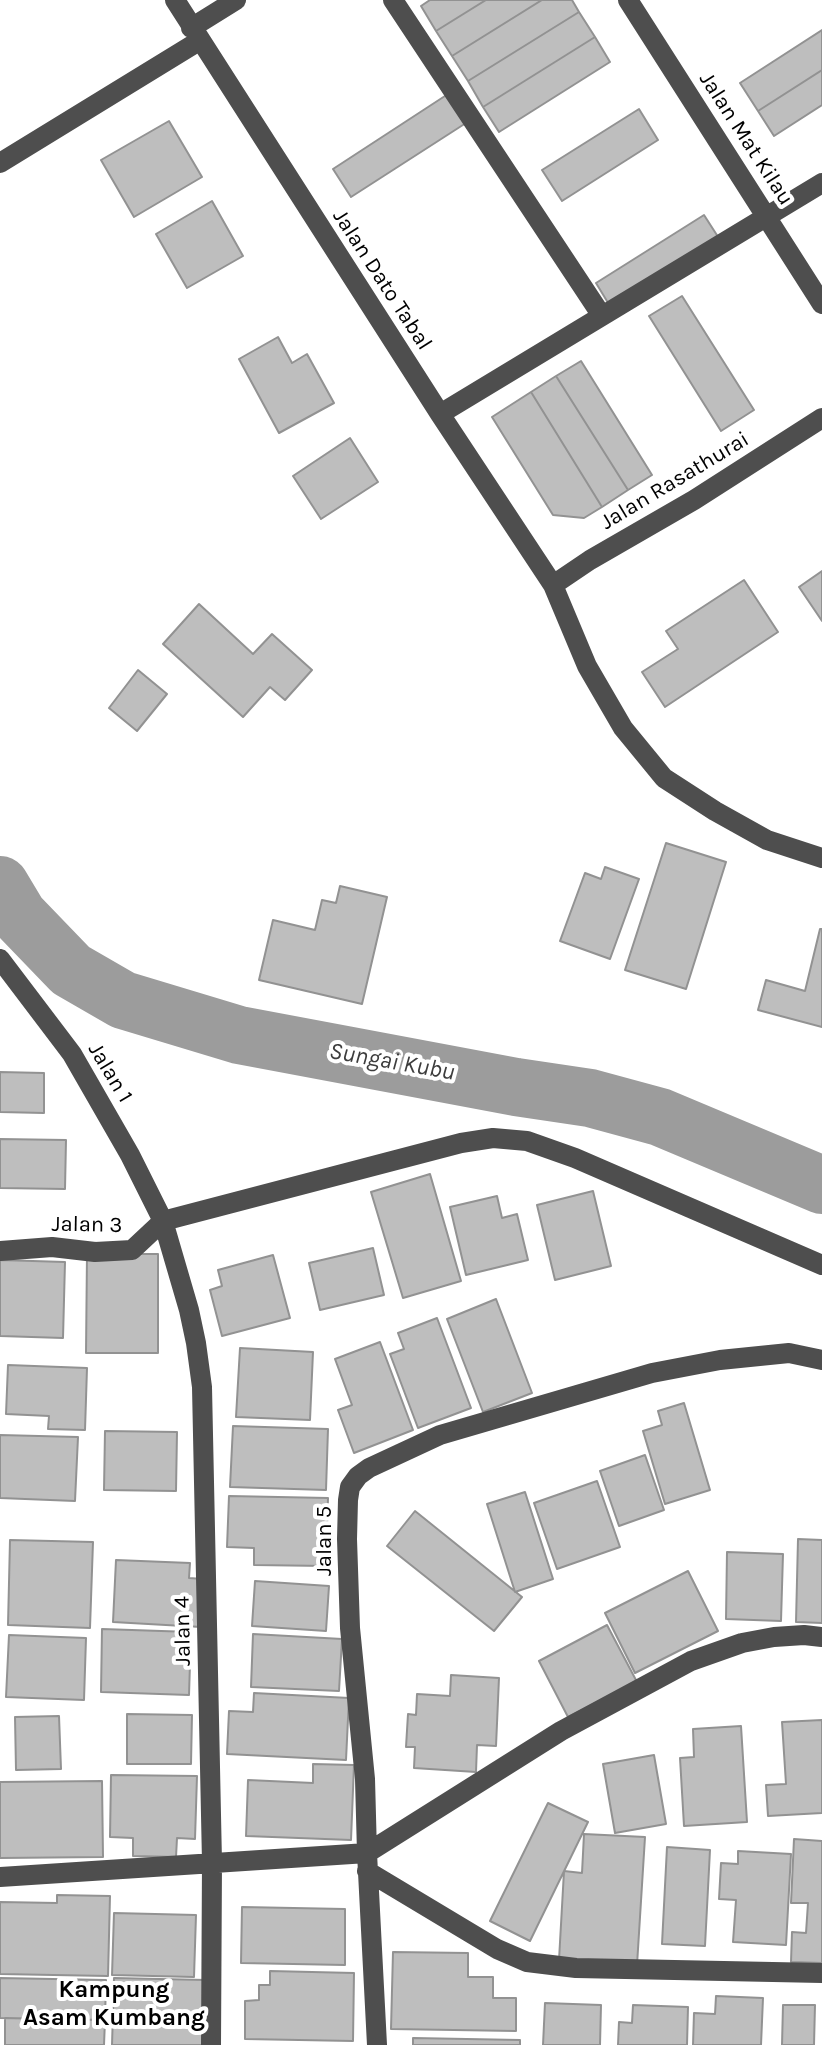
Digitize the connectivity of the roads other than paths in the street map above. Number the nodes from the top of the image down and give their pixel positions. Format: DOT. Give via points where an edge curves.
graph roads {
  1 [pos="175,0"];
  2 [pos="236,0"];
  3 [pos="393,0"];
  4 [pos="628,0"];
  5 [pos="195,34"];
  6 [pos="0,163"];
  7 [pos="822,183"];
  8 [pos="767,216"];
  9 [pos="822,304"];
  10 [pos="602,316"];
  11 [pos="440,414"];
  12 [pos="822,418"];
  13 [pos="553,585"];
  14 [pos="822,858"];
  15 [pos="0,959"];
  16 [pos="163,1221"];
  17 [pos="0,1251"];
  18 [pos="822,1265"];
  19 [pos="822,1360"];
  20 [pos="822,1637"];
  21 [pos="212,1862"];
  22 [pos="367,1862"];
  23 [pos="0,1877"];
  24 [pos="822,1973"];
  25 [pos="211,2045"];
  26 [pos="377,2045"];
  1 -- 5 [label="street, Jalan Dato Tabal"];
  2 -- 5 [label="street"];
  3 -- 10 [label="street"];
  4 -- 8 [label="street, Jalan Mat Kilau"];
  5 -- 6 [label="street"];
  5 -- 11 [label="street, Jalan Dato Tabal"];
  7 -- 8 [label="street"];
  8 -- 9 [label="street, Jalan Mat Kilau"];
  8 -- 10 [label="street"];
  10 -- 11 [label="street"];
  11 -- 13 [label="street, Jalan Dato Tabal"];
  12 -- 13 [label="street, Jalan Rasathurai"];
  13 -- 14 [label="street, Jalan Dato Tabal" via="587,666 623,728 664,778 767,840"];
  15 -- 16 [label="street, Jalan 1" via="72,1054"];
  16 -- 17 [label="street, Jalan 3" via="132,1250"];
  16 -- 18 [label="street" via="493,1138 527,1141 575,1158"];
  16 -- 21 [label="street, Jalan 4" via="189,1310 202,1387"];
  19 -- 22 [label="street, Jalan 5" via="789,1353 652,1373 440,1435 358,1476 350,1487 347,1539"];
  20 -- 22 [label="street" via="742,1643 691,1661 561,1731"];
  21 -- 22 [label="street"];
  21 -- 23 [label="street"];
  21 -- 25 [label="street, Jalan 4"];
  22 -- 24 [label="street" via="497,1949 527,1962 576,1968"];
  22 -- 26 [label="street, Jalan 5"];
}
